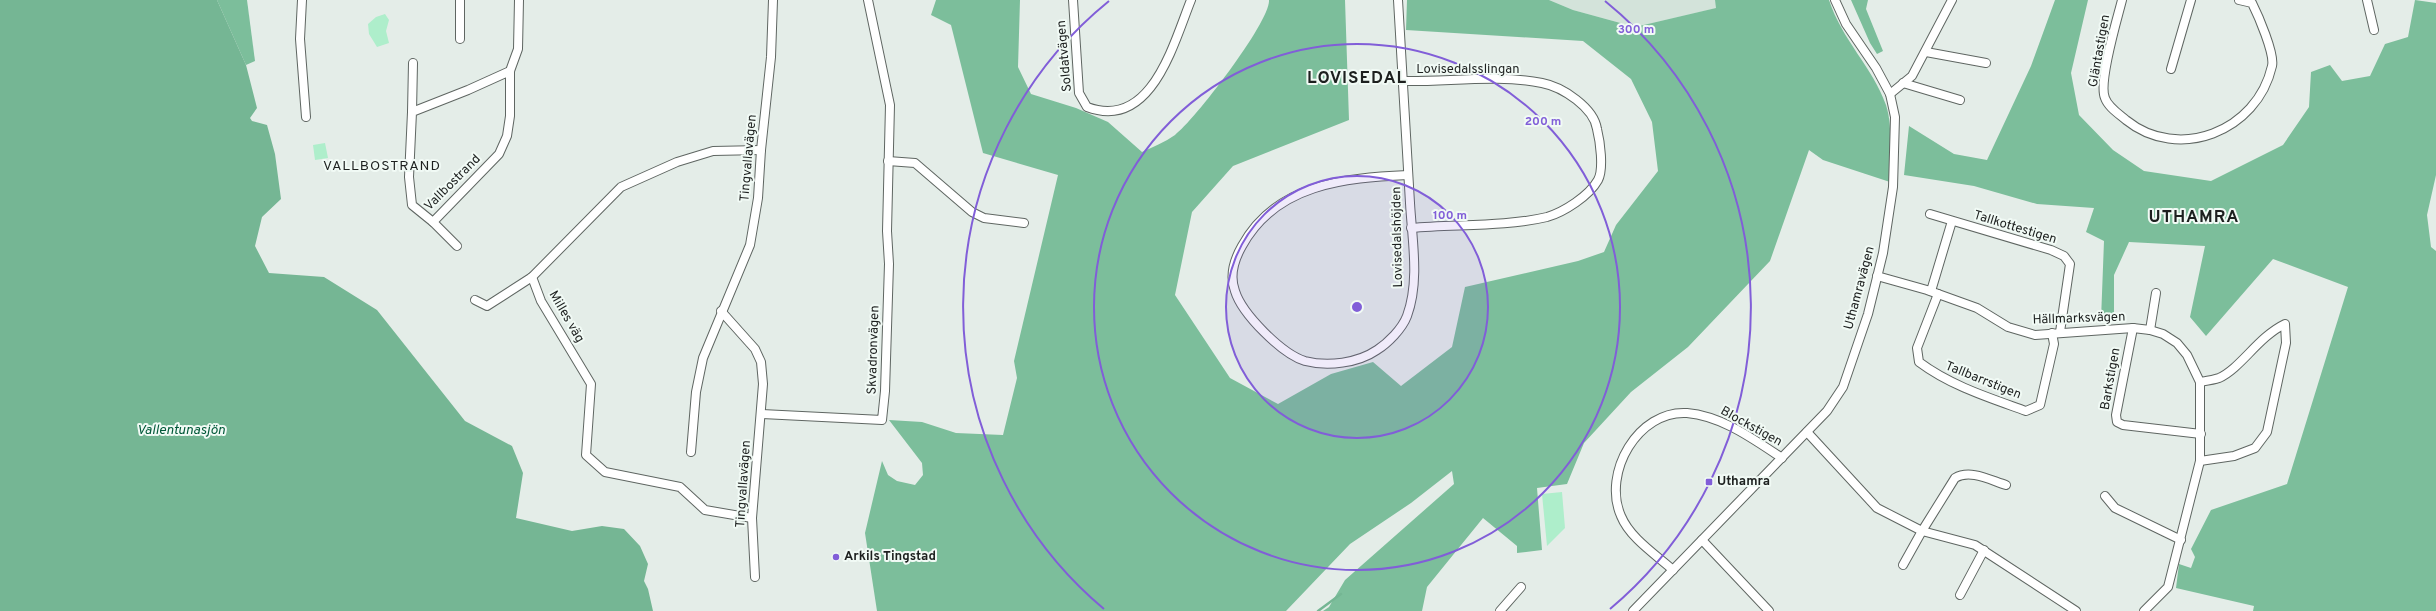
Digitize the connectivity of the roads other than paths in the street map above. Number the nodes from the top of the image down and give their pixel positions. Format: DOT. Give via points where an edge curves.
graph roads {
  1 [pos="302,0"];
  2 [pos="460,0"];
  3 [pos="519,0"];
  4 [pos="773,0"];
  5 [pos="868,0"];
  6 [pos="1073,0"];
  7 [pos="1190,0"];
  8 [pos="1398,0"];
  9 [pos="1835,0"];
  10 [pos="1952,0"];
  11 [pos="2122,0"];
  12 [pos="2192,0"];
  13 [pos="2239,0"];
  14 [pos="2367,0"];
  15 [pos="2374,30"];
  16 [pos="460,39"];
  17 [pos="1926,52"];
  18 [pos="1986,63"];
  19 [pos="413,64"];
  20 [pos="2171,69"];
  21 [pos="510,71"];
  22 [pos="1403,81"];
  23 [pos="1904,83"];
  24 [pos="1890,94"];
  25 [pos="1960,100"];
  26 [pos="412,112"];
  27 [pos="306,117"];
  28 [pos="761,150"];
  29 [pos="888,161"];
  30 [pos="1408,175"];
  31 [pos="1930,214"];
  32 [pos="1952,221"];
  33 [pos="433,222"];
  34 [pos="1024,223"];
  35 [pos="1411,228"];
  36 [pos="457,246"];
  37 [pos="1877,276"];
  38 [pos="532,277"];
  39 [pos="1935,292"];
  40 [pos="2156,293"];
  41 [pos="475,300"];
  42 [pos="721,311"];
  43 [pos="2133,328"];
  44 [pos="2150,330"];
  45 [pos="2056,333"];
  46 [pos="2200,382"];
  47 [pos="761,414"];
  48 [pos="1807,432"];
  49 [pos="2201,434"];
  50 [pos="691,452"];
  51 [pos="1782,458"];
  52 [pos="2200,461"];
  53 [pos="2006,485"];
  54 [pos="2105,496"];
  55 [pos="752,518"];
  56 [pos="1922,531"];
  57 [pos="1702,540"];
  58 [pos="2181,540"];
  59 [pos="1984,550"];
  60 [pos="1903,565"];
  61 [pos="1672,570"];
  62 [pos="755,577"];
  63 [pos="1521,587"];
  64 [pos="1960,595"];
  65 [pos="2064,603"];
  66 [pos="1500,611"];
  67 [pos="1633,611"];
  68 [pos="1769,611"];
  69 [pos="2059,611"];
  70 [pos="2076,611"];
  71 [pos="2146,611"];
  1 -- 27 [label="street" via="300,39"];
  2 -- 16 [label="street"];
  3 -- 21 [label="street, Vallbostrand" via="518,49"];
  4 -- 28 [label="street, Tingvallavägen" via="771,57"];
  5 -- 29 [label="street, Skvadronvägen" via="890,106"];
  6 -- 7 [label="street, Soldatvägen" via="1079,93 1087,107 1102,113 1121,110 1145,94 1164,69"];
  8 -- 22 [label="street, Lovisedalshöjden"];
  9 -- 24 [label="street, Uthamravägen" via="1846,24"];
  10 -- 17 [label="street"];
  11 -- 13 [label="street, Gläntastigen" via="2103,89 2105,99 2135,127 2155,136 2177,140 2204,138 2224,130 2258,98 2272,65 2263,25 2252,3"];
  12 -- 20 [label="street"];
  14 -- 15 [label="street"];
  17 -- 18 [label="street"];
  17 -- 23 [label="street" via="1912,76"];
  19 -- 26 [label="street, Vallbostrand"];
  21 -- 26 [label="street"];
  21 -- 33 [label="street, Vallbostrand" via="510,116 507,136 498,154"];
  22 -- 30 [label="street, Lovisedalshöjden"];
  22 -- 35 [label="street, Lovisedalsslingan" via="1502,80 1543,83 1576,99 1596,121 1601,150 1598,179 1578,201 1548,217"];
  23 -- 24 [label="street"];
  23 -- 25 [label="street"];
  24 -- 37 [label="street, Uthamravägen" via="1895,117 1894,187"];
  26 -- 33 [label="street, Vallbostrand" via="409,177 412,204"];
  28 -- 38 [label="street" via="713,151 677,162 621,187"];
  28 -- 42 [label="street, Tingvallavägen" via="758,198 750,245"];
  29 -- 34 [label="street" via="915,163 972,212 984,218"];
  29 -- 47 [label="street, Skvadronvägen" via="886,231 889,264 882,420"];
  30 -- 35 [label="street, Lovisedalshöjden"];
  30 -- 35 [label="street, Lovisedalshöjden" via="1316,186 1276,205 1249,233 1233,262 1234,290 1246,314 1278,344 1305,361 1334,364 1365,358 1388,343 1407,317 1414,282"];
  31 -- 32 [label="street, Tallkottestigen"];
  32 -- 39 [label="street"];
  32 -- 45 [label="street, Tallkottestigen" via="2064,256 2070,264"];
  33 -- 36 [label="street"];
  37 -- 39 [label="street, Hällmarksvägen"];
  37 -- 48 [label="street, Uthamravägen" via="1868,314 1843,387 1827,411"];
  38 -- 41 [label="street" via="487,306"];
  38 -- 55 [label="street, Milles väg" via="541,301 591,384 586,455 605,472 680,487 705,510"];
  39 -- 45 [label="street, Hällmarksvägen" via="1977,308 2008,327 2035,335"];
  39 -- 45 [label="street, Tallbarrstigen" via="1917,348 1920,362 1934,373 2026,411 2040,405"];
  40 -- 44 [label="street"];
  42 -- 47 [label="street, Tingvallavägen" via="755,349 761,362"];
  42 -- 50 [label="street, Tingvallavägen" via="703,358 696,392"];
  43 -- 44 [label="street, Hällmarksvägen"];
  43 -- 45 [label="street, Hällmarksvägen"];
  43 -- 49 [label="street, Barkstigen" via="2116,415 2117,422 2123,425"];
  44 -- 46 [label="street, Hällmarksvägen" via="2163,334 2177,343 2187,355"];
  46 -- 49 [label="street, Hällmarksvägen"];
  46 -- 52 [label="street" via="2219,378 2269,332 2284,324 2286,343 2266,432 2255,448 2234,456"];
  47 -- 55 [label="street, Tingvallavägen"];
  48 -- 51 [label="street, Uthamravägen"];
  48 -- 56 [label="street" via="1877,508"];
  49 -- 52 [label="street, Hällmarksvägen"];
  51 -- 57 [label="street, Uthamravägen"];
  51 -- 61 [label="street, Blockstigen" via="1749,436 1709,417 1685,413 1661,417 1640,431 1625,451 1618,471 1616,492 1620,515 1633,534"];
  52 -- 58 [label="street, Hällmarksvägen"];
  53 -- 56 [label="street" via="1971,474 1962,474 1955,478"];
  54 -- 58 [label="street" via="2115,508"];
  55 -- 62 [label="street, Tingvallavägen"];
  56 -- 59 [label="street" via="1975,545"];
  56 -- 60 [label="street"];
  57 -- 61 [label="street, Uthamravägen"];
  57 -- 68 [label="street"];
  58 -- 71 [label="street, Hällmarksvägen" via="2168,586"];
  59 -- 64 [label="street"];
  59 -- 65 [label="street"];
  61 -- 67 [label="street, Uthamravägen"];
  63 -- 66 [label="street"];
  65 -- 69 [label="street"];
  65 -- 70 [label="street"];
}
